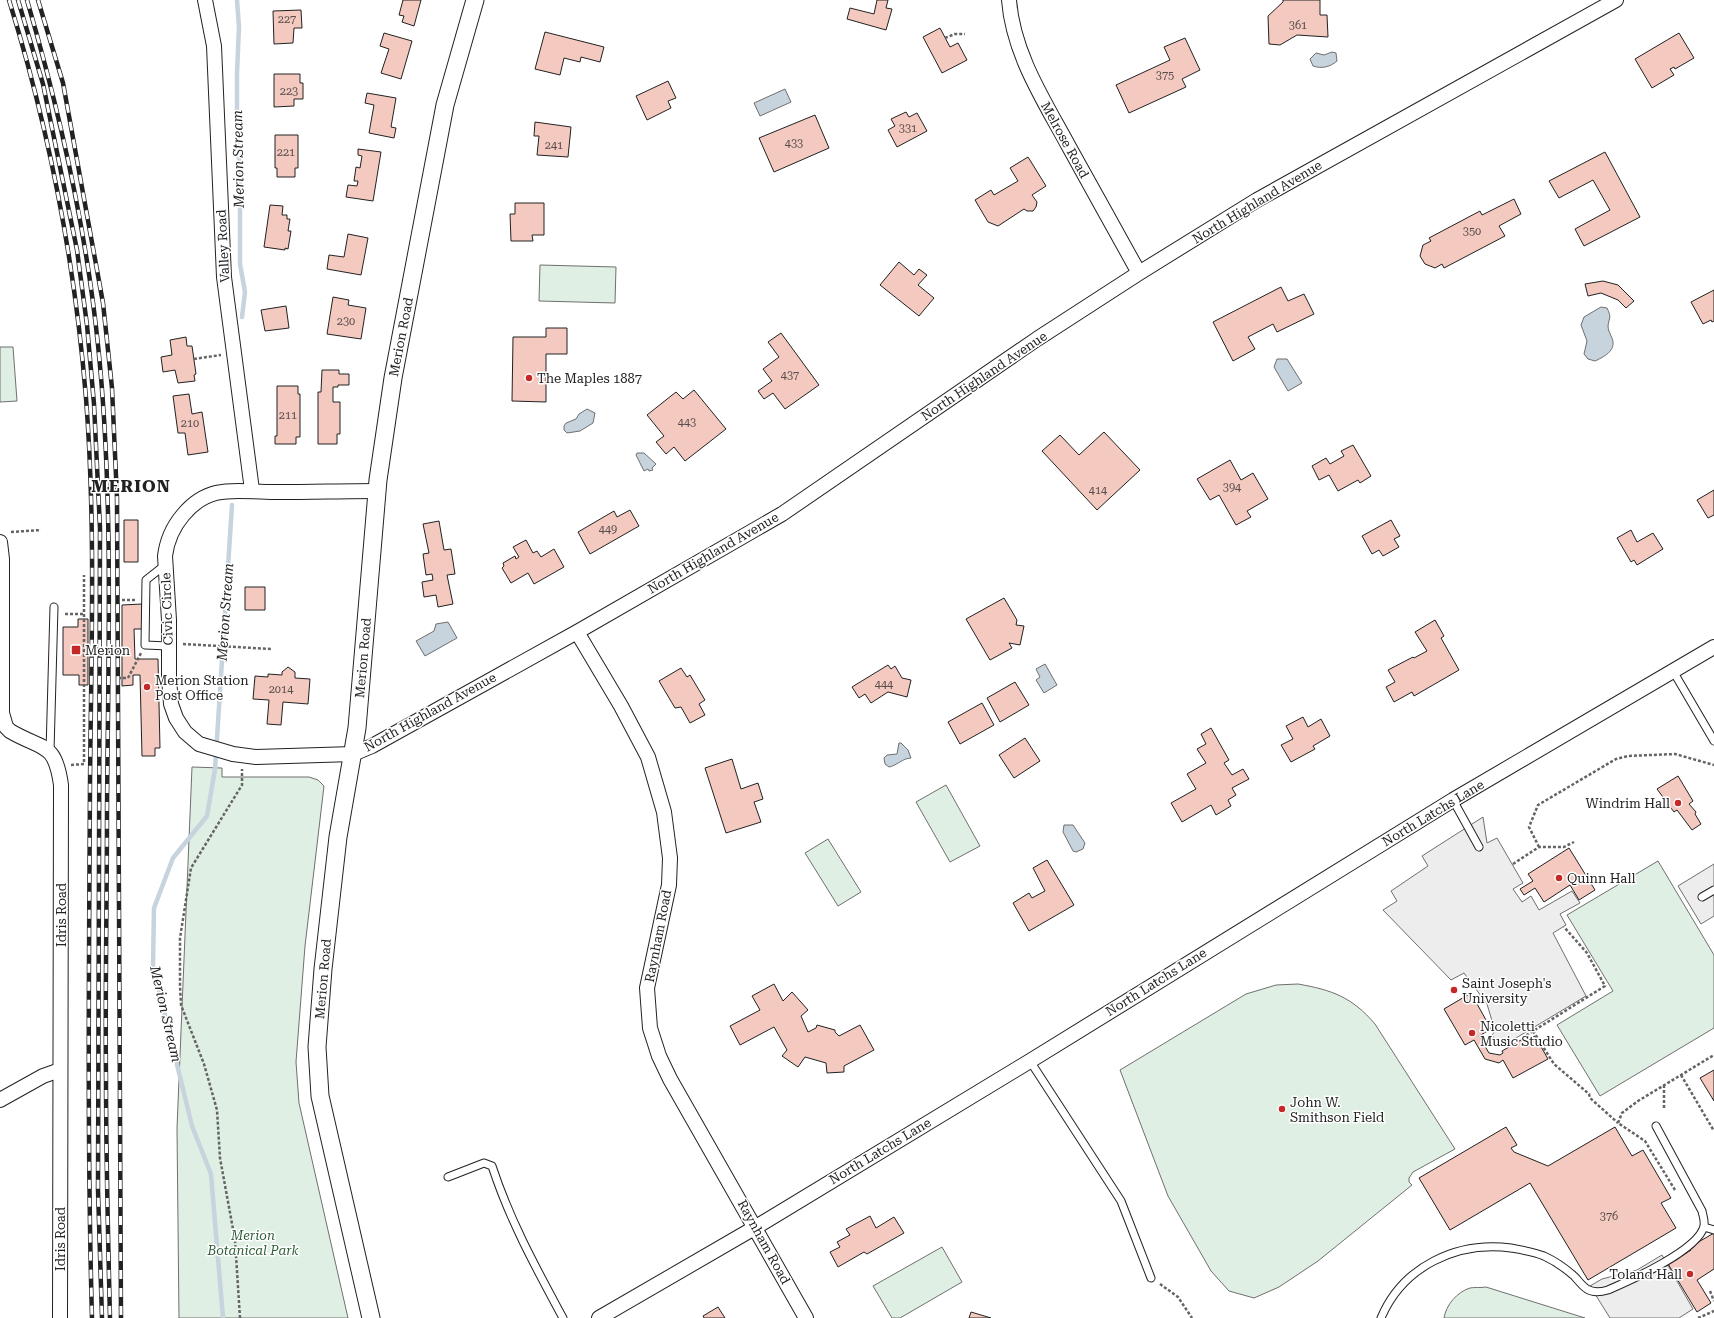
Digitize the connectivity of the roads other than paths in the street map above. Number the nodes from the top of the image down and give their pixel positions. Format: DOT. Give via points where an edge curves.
graph roads {
  1 [pos="205,0"];
  2 [pos="475,0"];
  3 [pos="1009,0"];
  4 [pos="1616,0"];
  5 [pos="1139,273"];
  6 [pos="252,490"];
  7 [pos="377,491"];
  8 [pos="0,542"];
  9 [pos="165,565"];
  10 [pos="54,610"];
  11 [pos="577,632"];
  12 [pos="169,644"];
  13 [pos="1714,647"];
  14 [pos="1672,671"];
  15 [pos="1714,741"];
  16 [pos="50,751"];
  17 [pos="353,754"];
  18 [pos="1453,800"];
  19 [pos="1479,847"];
  20 [pos="1714,890"];
  21 [pos="1702,898"];
  22 [pos="1030,1061"];
  23 [pos="60,1070"];
  24 [pos="0,1100"];
  25 [pos="1656,1126"];
  26 [pos="448,1177"];
  27 [pos="756,1227"];
  28 [pos="1704,1227"];
  29 [pos="1714,1230"];
  30 [pos="1151,1278"];
  31 [pos="60,1318"];
  32 [pos="371,1318"];
  33 [pos="564,1318"];
  34 [pos="599,1318"];
  35 [pos="806,1318"];
  36 [pos="1381,1318"];
  1 -- 6 [label="street, Valley Road" via="214,46 222,249"];
  2 -- 7 [label="street, Merion Road" via="446,105 393,378"];
  3 -- 5 [label="street, Melrose Road" via="1013,30 1020,54"];
  4 -- 5 [label="street, North Highland Avenue" via="1309,170"];
  5 -- 11 [label="street, North Highland Avenue" via="1037,339 782,514"];
  6 -- 7 [label="street, Civic Circle"];
  6 -- 9 [label="street, Civic Circle" via="228,490 198,499 191,505 169,537"];
  7 -- 17 [label="street, Merion Road"];
  8 -- 16 [label="street" via="2,713 6,727 10,731"];
  9 -- 12 [label="street, Civic Circle"];
  9 -- 12 [label="lane" via="146,580 145,645"];
  10 -- 16 [label="lane"];
  11 -- 17 [label="street, North Highland Avenue" via="372,746"];
  11 -- 27 [label="street, Raynham Road" via="648,757 664,812 670,858 669,885 648,988 652,1035 670,1079"];
  12 -- 17 [label="street, Civic Circle" via="171,704 185,732 199,744 256,757"];
  13 -- 14 [label="street, North Latchs Lane"];
  14 -- 15 [label="lane"];
  14 -- 18 [label="street, North Latchs Lane"];
  16 -- 23 [label="street, Idris Road" via="57,766 61,785"];
  17 -- 32 [label="street, Merion Road" via="338,837 323,969 317,1069 328,1136"];
  18 -- 19 [label="lane"];
  18 -- 22 [label="street, North Latchs Lane"];
  20 -- 21 [label="lane"];
  22 -- 27 [label="street, North Latchs Lane"];
  22 -- 30 [label="lane" via="1121,1201"];
  23 -- 24 [label="street" via="43,1076"];
  23 -- 31 [label="street, Idris Road"];
  25 -- 28 [label="lane" via="1702,1211"];
  26 -- 33 [label="lane" via="484,1163 492,1166 507,1210"];
  27 -- 34 [label="street, North Latchs Lane"];
  27 -- 35 [label="street, Raynham Road"];
  28 -- 29 [label="lane"];
  28 -- 36 [label="lane" via="1690,1243 1657,1267 1600,1292 1586,1289 1560,1264 1542,1255 1516,1249 1487,1247 1452,1253 1437,1258 1415,1273 1393,1296"];
}
